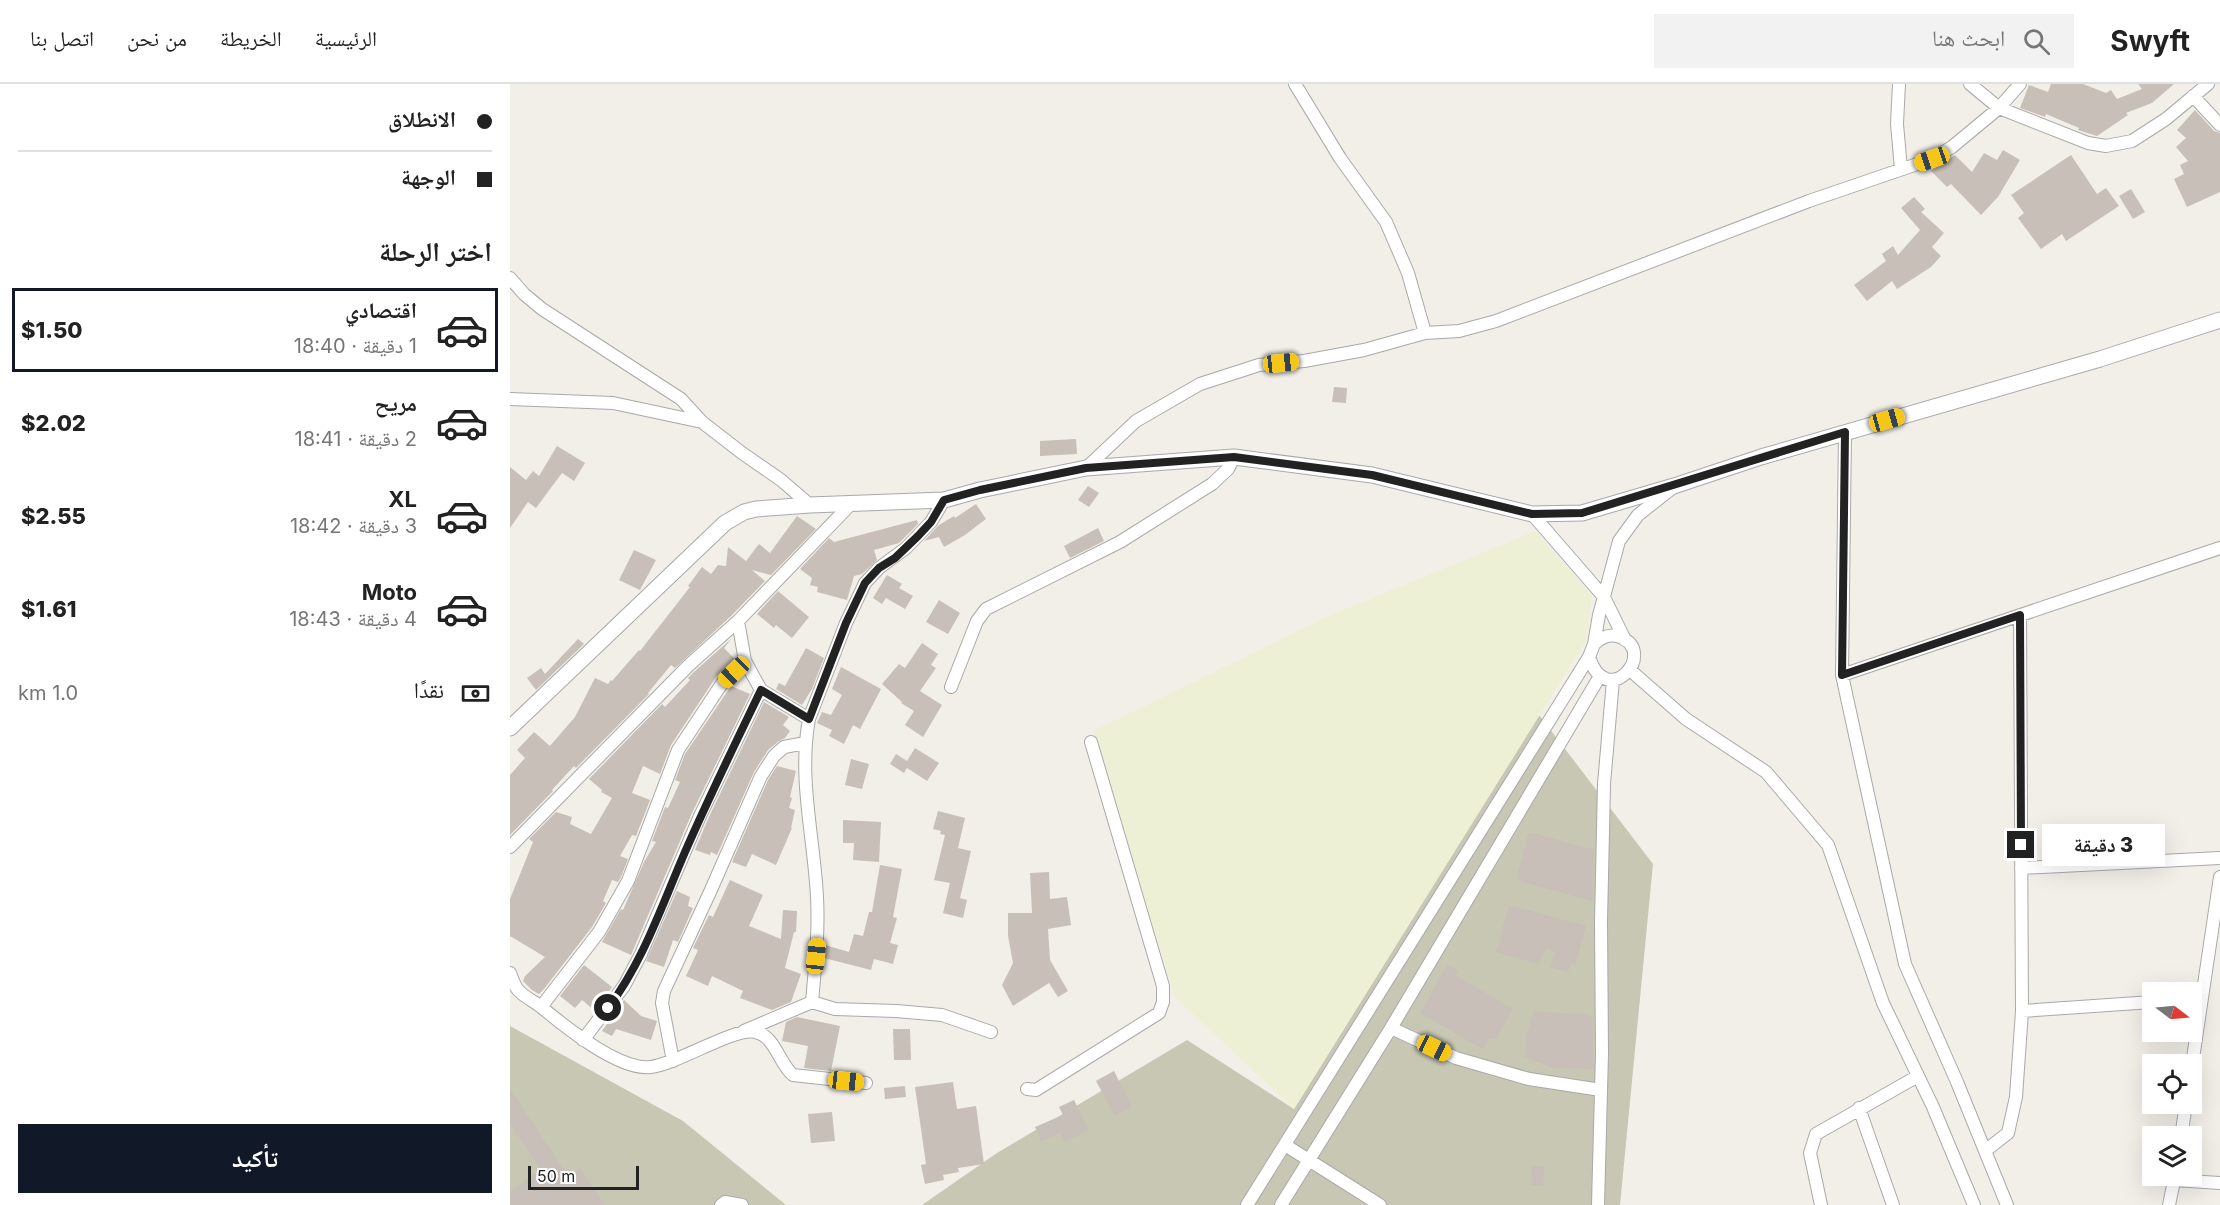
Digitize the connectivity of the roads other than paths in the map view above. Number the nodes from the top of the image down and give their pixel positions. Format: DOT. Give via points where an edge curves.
graph roads {
  1 [pos="1294,84"];
  2 [pos="1899,84"];
  3 [pos="1970,84"];
  4 [pos="2020,84"];
  5 [pos="2208,84"];
  6 [pos="2193,96"];
  7 [pos="1999,108"];
  8 [pos="2220,125"];
  9 [pos="1901,170"];
  10 [pos="510,278"];
  11 [pos="2220,320"];
  12 [pos="1425,333"];
  13 [pos="510,399"];
  14 [pos="702,422"];
  15 [pos="1845,432"];
  16 [pos="1234,457"];
  17 [pos="1086,468"];
  18 [pos="1674,486"];
  19 [pos="944,500"];
  20 [pos="850,504"];
  21 [pos="810,505"];
  22 [pos="1532,514"];
  23 [pos="2220,548"];
  24 [pos="1604,597"];
  25 [pos="2020,615"];
  26 [pos="738,621"];
  27 [pos="1625,640"];
  28 [pos="1594,644"];
  29 [pos="1588,657"];
  30 [pos="746,661"];
  31 [pos="1630,670"];
  32 [pos="1842,675"];
  33 [pos="1600,676"];
  34 [pos="1613,680"];
  35 [pos="951,687"];
  36 [pos="761,690"];
  37 [pos="809,719"];
  38 [pos="510,728"];
  39 [pos="1091,742"];
  40 [pos="805,743"];
  41 [pos="510,847"];
  42 [pos="2220,858"];
  43 [pos="2021,868"];
  44 [pos="2220,876"];
  45 [pos="510,973"];
  46 [pos="2200,982"];
  47 [pos="514,991"];
  48 [pos="812,1002"];
  49 [pos="2142,1003"];
  50 [pos="541,1008"];
  51 [pos="2022,1011"];
  52 [pos="1391,1028"];
  53 [pos="744,1031"];
  54 [pos="991,1032"];
  55 [pos="583,1040"];
  56 [pos="673,1061"];
  57 [pos="1918,1076"];
  58 [pos="866,1083"];
  59 [pos="1027,1089"];
  60 [pos="1601,1090"];
  61 [pos="1859,1108"];
  62 [pos="1285,1145"];
  63 [pos="1985,1151"];
  64 [pos="1309,1160"];
  65 [pos="2202,1181"];
  66 [pos="2220,1183"];
  67 [pos="2173,1186"];
  68 [pos="722,1205"];
  69 [pos="742,1205"];
  70 [pos="1247,1205"];
  71 [pos="1281,1205"];
  72 [pos="1380,1205"];
  73 [pos="1597,1205"];
  74 [pos="1821,1205"];
  75 [pos="1893,1205"];
  76 [pos="1974,1205"];
  77 [pos="2007,1205"];
  78 [pos="2169,1205"];
  1 -- 12 [label="street" via="1386,222 1408,273"];
  2 -- 9 [label="street"];
  3 -- 7 [label="street"];
  4 -- 7 [label="street"];
  5 -- 6 [label="street"];
  6 -- 7 [label="street" via="2132,141 2106,146 2088,143"];
  6 -- 8 [label="street"];
  7 -- 9 [label="street" via="1952,147"];
  9 -- 12 [label="street" via="1809,201 1496,321 1459,331"];
  10 -- 14 [label="street" via="542,309 681,399"];
  11 -- 15 [label="street"];
  12 -- 17 [label="street" via="1364,350 1259,365 1200,384 1136,421"];
  13 -- 14 [label="street" via="614,403"];
  14 -- 21 [label="street"];
  15 -- 18 [label="street"];
  15 -- 32 [label="street"];
  16 -- 17 [label="street"];
  16 -- 22 [label="street" via="1372,475"];
  16 -- 35 [label="street" via="1228,470 1212,484 1120,542 986,609 977,621"];
  17 -- 19 [label="street"];
  18 -- 22 [label="street" via="1582,513"];
  18 -- 24 [label="street" via="1638,515 1619,541"];
  19 -- 20 [label="street"];
  19 -- 37 [label="street" via="918,536 865,583"];
  20 -- 21 [label="street"];
  20 -- 26 [label="street"];
  21 -- 38 [label="street" via="756,509 725,523"];
  22 -- 24 [label="street"];
  23 -- 25 [label="street"];
  24 -- 27 [label="street"];
  24 -- 28 [label="street"];
  25 -- 32 [label="street"];
  25 -- 43 [label="street"];
  26 -- 30 [label="street"];
  26 -- 41 [label="street" via="689,665"];
  27 -- 28 [label="street" via="1605,636"];
  27 -- 31 [label="street" via="1633,650"];
  28 -- 29 [label="street"];
  29 -- 33 [label="street"];
  29 -- 62 [label="street"];
  30 -- 36 [label="street"];
  30 -- 50 [label="street" via="723,682 678,750 628,881 599,933"];
  31 -- 34 [label="street"];
  31 -- 57 [label="street" via="1686,719 1766,772 1828,845 1883,1003"];
  32 -- 63 [label="street" via="1905,964"];
  33 -- 34 [label="street"];
  33 -- 52 [label="street"];
  34 -- 60 [label="street" via="1604,784"];
  36 -- 37 [label="street"];
  36 -- 55 [label="street" via="700,816 641,954 624,986"];
  37 -- 40 [label="street"];
  39 -- 59 [label="street" via="1163,986 1163,1002 1159,1012 1036,1089"];
  40 -- 48 [label="street" via="817,896"];
  40 -- 56 [label="street" via="784,747 761,776 664,991 662,1003"];
  42 -- 43 [label="street"];
  43 -- 51 [label="street"];
  44 -- 46 [label="street"];
  45 -- 47 [label="street"];
  47 -- 50 [label="street"];
  48 -- 53 [label="street"];
  48 -- 54 [label="street" via="835,1009 942,1015"];
  49 -- 51 [label="street"];
  50 -- 55 [label="street"];
  51 -- 63 [label="street" via="2016,1097 2008,1133"];
  52 -- 60 [label="street" via="1456,1058 1529,1079"];
  52 -- 64 [label="street"];
  53 -- 56 [label="street"];
  53 -- 58 [label="street" via="766,1037 793,1076"];
  55 -- 56 [label="street" via="631,1065 650,1067"];
  57 -- 61 [label="street"];
  57 -- 76 [label="street"];
  60 -- 73 [label="street"];
  61 -- 74 [label="street" via="1816,1134 1810,1153"];
  61 -- 75 [label="street"];
  62 -- 64 [label="street"];
  62 -- 70 [label="street"];
  63 -- 77 [label="street"];
  64 -- 71 [label="street"];
  64 -- 72 [label="street"];
  65 -- 66 [label="street"];
  67 -- 78 [label="street"];
  68 -- 69 [label="street"];
}
